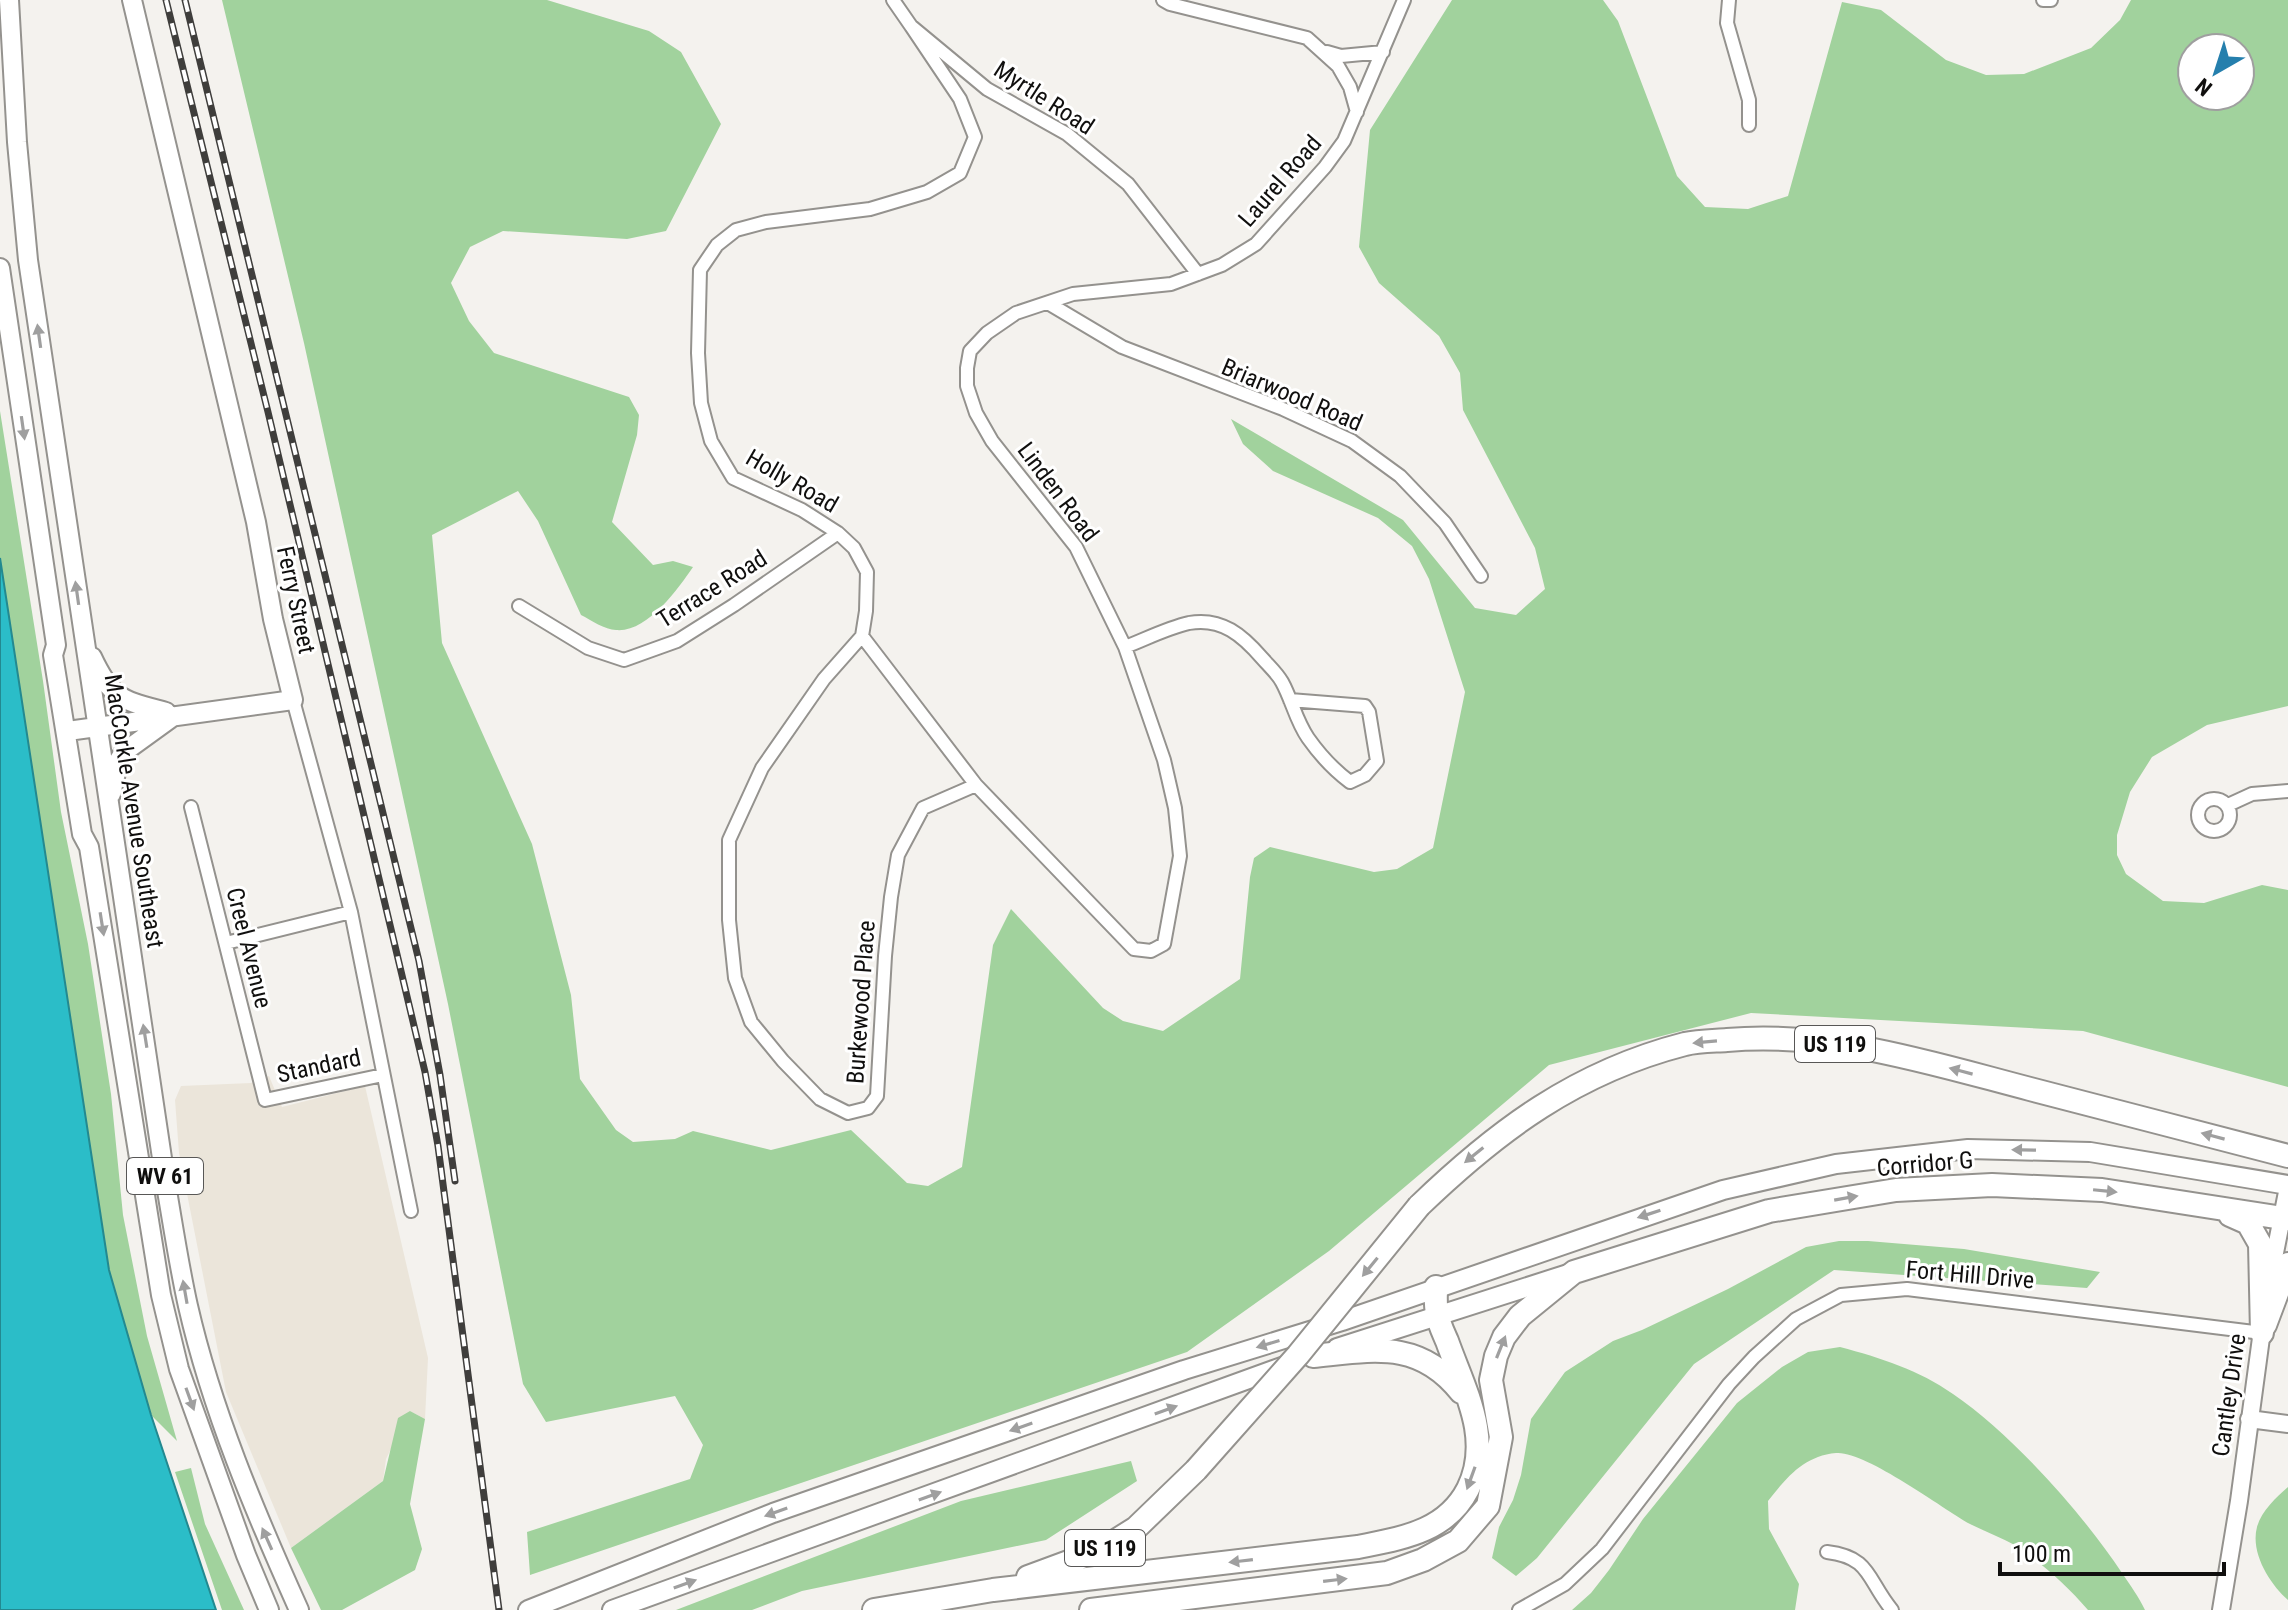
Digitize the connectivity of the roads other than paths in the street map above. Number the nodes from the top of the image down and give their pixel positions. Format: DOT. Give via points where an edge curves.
graph roads {
  1 [pos="9,0"];
  2 [pos="132,0"];
  3 [pos="893,0"];
  4 [pos="1163,0"];
  5 [pos="1404,0"];
  6 [pos="1729,0"];
  7 [pos="2043,0"];
  8 [pos="2051,0"];
  9 [pos="911,26"];
  10 [pos="1324,52"];
  11 [pos="1383,52"];
  12 [pos="1357,112"];
  13 [pos="1749,125"];
  14 [pos="0,268"];
  15 [pos="1198,274"];
  16 [pos="1048,303"];
  17 [pos="838,533"];
  18 [pos="1481,576"];
  19 [pos="519,606"];
  20 [pos="83,636"];
  21 [pos="862,636"];
  22 [pos="56,645"];
  23 [pos="1125,647"];
  24 [pos="293,700"];
  25 [pos="1290,700"];
  26 [pos="176,715"];
  27 [pos="97,726"];
  28 [pos="75,730"];
  29 [pos="976,785"];
  30 [pos="2288,791"];
  31 [pos="109,804"];
  32 [pos="2228,805"];
  33 [pos="191,807"];
  34 [pos="89,847"];
  35 [pos="351,912"];
  36 [pos="226,943"];
  37 [pos="383,1075"];
  38 [pos="265,1100"];
  39 [pos="2288,1156"];
  40 [pos="2288,1186"];
  41 [pos="2194,1204"];
  42 [pos="411,1211"];
  43 [pos="2285,1218"];
  44 [pos="2288,1264"];
  45 [pos="1574,1272"];
  46 [pos="1436,1287"];
  47 [pos="1443,1312"];
  48 [pos="2262,1333"];
  49 [pos="1313,1356"];
  50 [pos="1469,1402"];
  51 [pos="2249,1419"];
  52 [pos="2288,1424"];
  53 [pos="1495,1478"];
  54 [pos="1827,1552"];
  55 [pos="993,1590"];
  56 [pos="1888,1606"];
  57 [pos="269,1610"];
  58 [pos="299,1610"];
  59 [pos="528,1610"];
  60 [pos="612,1610"];
  61 [pos="874,1610"];
  62 [pos="1091,1610"];
  63 [pos="1519,1610"];
  64 [pos="1872,1610"];
  65 [pos="2221,1610"];
  20 -- 1 [label="main road, MacCorkle Avenue Southeast / WV 61, one-way" via="28,260"];
  2 -- 24 [label="main road, Ferry Street"];
  3 -- 9 [label="street, Myrtle Road"];
  4 -- 10 [label="street" via="1307,38"];
  5 -- 11 [label="street, Laurel Road"];
  6 -- 13 [label="street" via="1727,23 1749,100"];
  7 -- 8 [label="street"];
  9 -- 15 [label="street, Myrtle Road" via="987,89 1067,134 1128,184"];
  9 -- 17 [label="street, Holly Road" via="960,99 975,137 960,173 927,192 870,209 736,230 717,245 700,270 701,403 711,441 733,478"];
  10 -- 11 [label="street"];
  10 -- 12 [label="street" via="1350,87"];
  11 -- 12 [label="street, Laurel Road"];
  12 -- 15 [label="street, Laurel Road" via="1325,167 1256,244"];
  14 -- 22 [label="main road, MacCorkle Avenue Southeast / WV 61, one-way"];
  15 -- 16 [label="street, Linden Road" via="1171,284 1073,294"];
  16 -- 18 [label="street, Briarwood Road" via="1122,347 1352,441 1400,476 1445,523"];
  16 -- 23 [label="street, Linden Road" via="1016,313 987,333 970,351 967,386 992,441 1076,547"];
  17 -- 19 [label="street, Terrace Road" via="677,641 624,660 588,648"];
  17 -- 21 [label="street, Holly Road" via="867,572"];
  20 -- 26 [label="main road" via="113,692 124,701"];
  20 -- 27 [label="main road, MacCorkle Avenue Southeast / WV 61"];
  21 -- 29 [label="street"];
  21 -- 29 [label="street, Burkewood Place" via="795,717 762,768 729,840 735,978 751,1022 820,1099 848,1113 868,1108 877,1096 885,956 898,855 923,808"];
  22 -- 28 [label="main road, MacCorkle Avenue Southeast / WV 61"];
  22 -- 34 [label="main road, MacCorkle Avenue Southeast / WV 61" via="53,655 82,834"];
  23 -- 25 [label="street" via="1188,624 1221,625 1254,647"];
  23 -- 29 [label="street, Linden Road" via="1175,808 1180,856 1164,944 1151,951 1134,949"];
  24 -- 26 [label="main road"];
  24 -- 35 [label="street, Ferry Street"];
  25 -- 25 [label="street" via="1308,738 1336,772 1350,782 1371,769 1377,761 1365,706"];
  26 -- 27 [label="main road"];
  26 -- 31 [label="main road" via="124,752"];
  27 -- 28 [label="main road"];
  27 -- 31 [label="main road, MacCorkle Avenue Southeast / WV 61"];
  28 -- 34 [label="main road, MacCorkle Avenue Southeast / WV 61" via="92,829"];
  30 -- 32 [label="street" via="2252,794"];
  58 -- 31 [label="main road, MacCorkle Avenue Southeast / WV 61, one-way" via="251,1501 188,1306"];
  33 -- 36 [label="street, Creel Avenue"];
  34 -- 57 [label="main road, MacCorkle Avenue Southeast / WV 61, one-way" via="168,1325 184,1384"];
  35 -- 36 [label="street"];
  35 -- 37 [label="street, Ferry Street"];
  36 -- 38 [label="street, Creel Avenue"];
  37 -- 38 [label="street, Standard"];
  37 -- 42 [label="street, Ferry Street"];
  39 -- 55 [label="highway, US 119, one-way, bridge" via="1869,1047 1761,1037 1686,1044 1619,1066 1561,1093 1468,1159 1419,1206 1196,1470 1136,1528 1101,1550"];
  40 -- 43 [label="street, Cantley Drive"];
  40 -- 46 [label="main road, one-way" via="2090,1152 1968,1149 1850,1162 1723,1190"];
  41 -- 43 [label="highway, Corridor G"];
  45 -- 41 [label="highway, Corridor G, one-way" via="1769,1211 1896,1190 1992,1185 2102,1190"];
  41 -- 48 [label="highway" via="2234,1216 2255,1232 2260,1244"];
  43 -- 48 [label="street, Cantley Drive"];
  44 -- 48 [label="highway"];
  45 -- 47 [label="main road"];
  53 -- 45 [label="highway, one-way" via="1501,1437 1491,1380 1496,1356 1520,1316"];
  46 -- 47 [label="highway"];
  46 -- 59 [label="main road, one-way" via="787,1508"];
  47 -- 49 [label="main road"];
  47 -- 50 [label="highway"];
  47 -- 53 [label="highway" via="1486,1409"];
  48 -- 51 [label="street, Cantley Drive"];
  48 -- 63 [label="street, Fort Hill Drive" via="1907,1289 1841,1295 1796,1319 1754,1357 1602,1549 1565,1584"];
  49 -- 50 [label="highway" via="1379,1349 1411,1354 1440,1370"];
  60 -- 49 [label="main road, one-way"];
  50 -- 55 [label="highway, one-way" via="1479,1438 1470,1484 1458,1507 1438,1524 1408,1537"];
  51 -- 52 [label="street"];
  51 -- 65 [label="street, Cantley Drive"];
  62 -- 53 [label="highway, one-way" via="1387,1573 1458,1541 1488,1506"];
  54 -- 56 [label="street" via="1859,1561"];
  55 -- 61 [label="highway, US 119"];
  56 -- 64 [label="street"];
}
